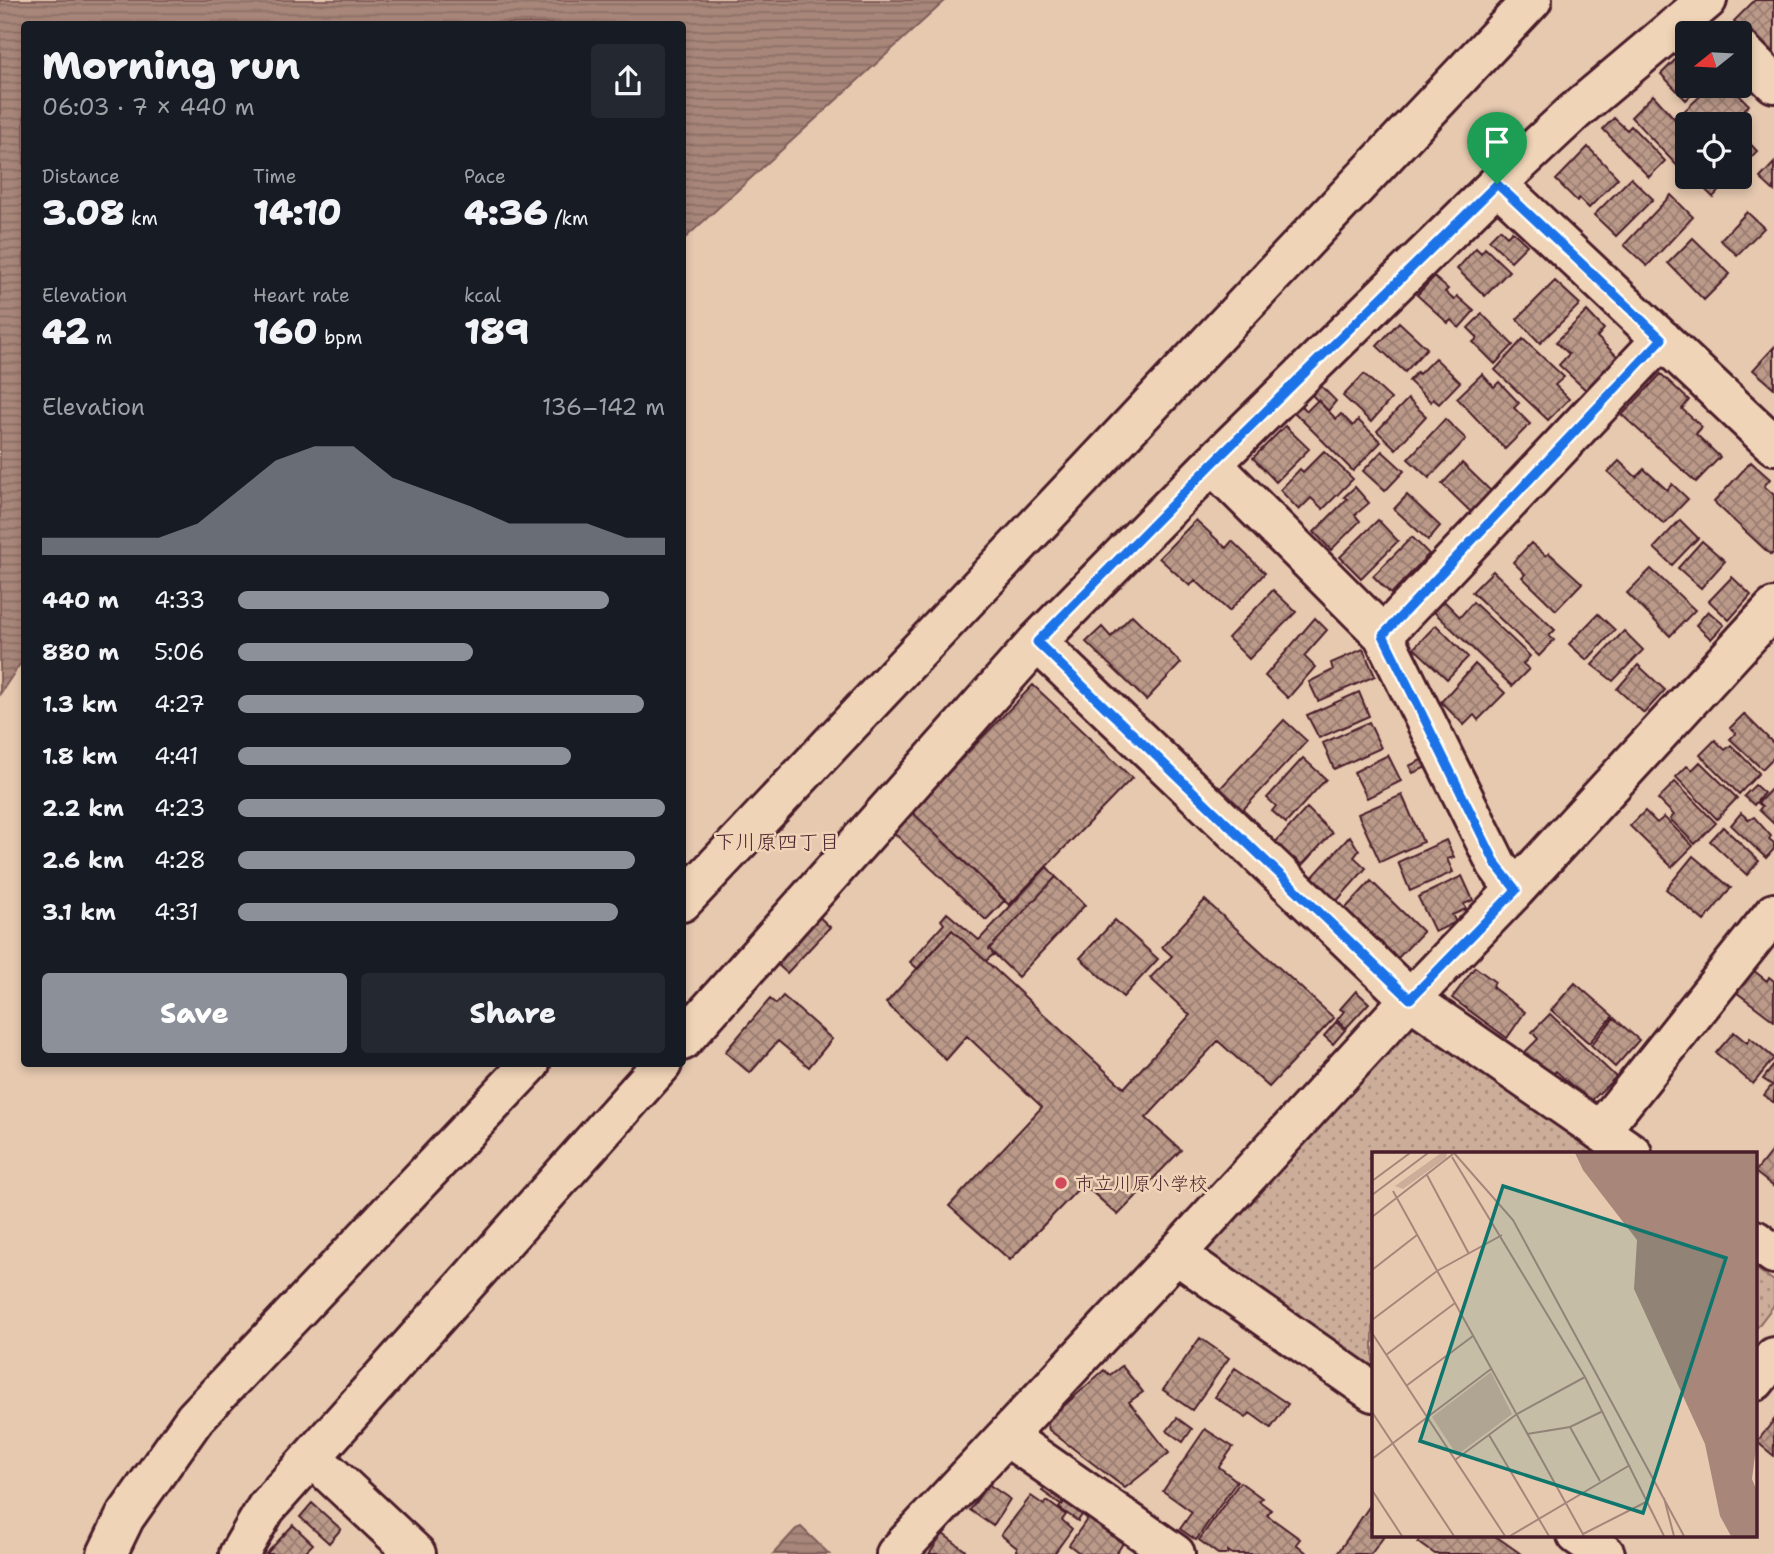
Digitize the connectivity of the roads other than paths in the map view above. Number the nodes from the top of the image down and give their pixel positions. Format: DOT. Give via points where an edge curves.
graph roads {
  1 [pos="1532,0"];
  2 [pos="1709,14"];
  3 [pos="1752,61"];
  4 [pos="1774,83"];
  5 [pos="1497,184"];
  6 [pos="1662,339"];
  7 [pos="1774,445"];
  8 [pos="1212,464"];
  9 [pos="1774,608"];
  10 [pos="1383,635"];
  11 [pos="1037,642"];
  12 [pos="1516,890"];
  13 [pos="686,898"];
  14 [pos="1774,913"];
  15 [pos="1410,999"];
  16 [pos="686,1037"];
  17 [pos="527,1067"];
  18 [pos="659,1067"];
  19 [pos="1600,1130"];
  20 [pos="1631,1152"];
  21 [pos="1756,1241"];
  22 [pos="1176,1254"];
  23 [pos="1774,1254"];
  24 [pos="1774,1357"];
  25 [pos="1756,1380"];
  26 [pos="1372,1391"];
  27 [pos="1006,1436"];
  28 [pos="312,1457"];
  29 [pos="1578,1536"];
  30 [pos="1631,1536"];
  31 [pos="107,1554"];
  32 [pos="239,1554"];
  33 [pos="415,1554"];
  34 [pos="896,1554"];
  35 [pos="1175,1554"];
  36 [pos="1605,1554"];
  37 [pos="1616,1554"];
  1 -- 13 [label="street"];
  2 -- 5 [label="street" via="1574,112"];
  3 -- 4 [label="street"];
  5 -- 6 [label="street"];
  5 -- 8 [label="street"];
  6 -- 7 [label="street"];
  6 -- 10 [label="street"];
  8 -- 10 [label="street"];
  8 -- 11 [label="street"];
  9 -- 12 [label="street"];
  10 -- 12 [label="street" via="1497,866"];
  11 -- 15 [label="street"];
  11 -- 16 [label="street"];
  12 -- 15 [label="street"];
  14 -- 19 [label="street"];
  15 -- 19 [label="street"];
  15 -- 22 [label="street"];
  17 -- 31 [label="street" via="195,1418 125,1517"];
  18 -- 28 [label="street"];
  19 -- 20 [label="street"];
  21 -- 23 [label="street"];
  22 -- 26 [label="street"];
  22 -- 27 [label="street"];
  24 -- 25 [label="street"];
  27 -- 34 [label="street"];
  27 -- 35 [label="street"];
  28 -- 32 [label="street" via="266,1508"];
  28 -- 33 [label="street"];
  29 -- 36 [label="street"];
  30 -- 37 [label="street"];
}
